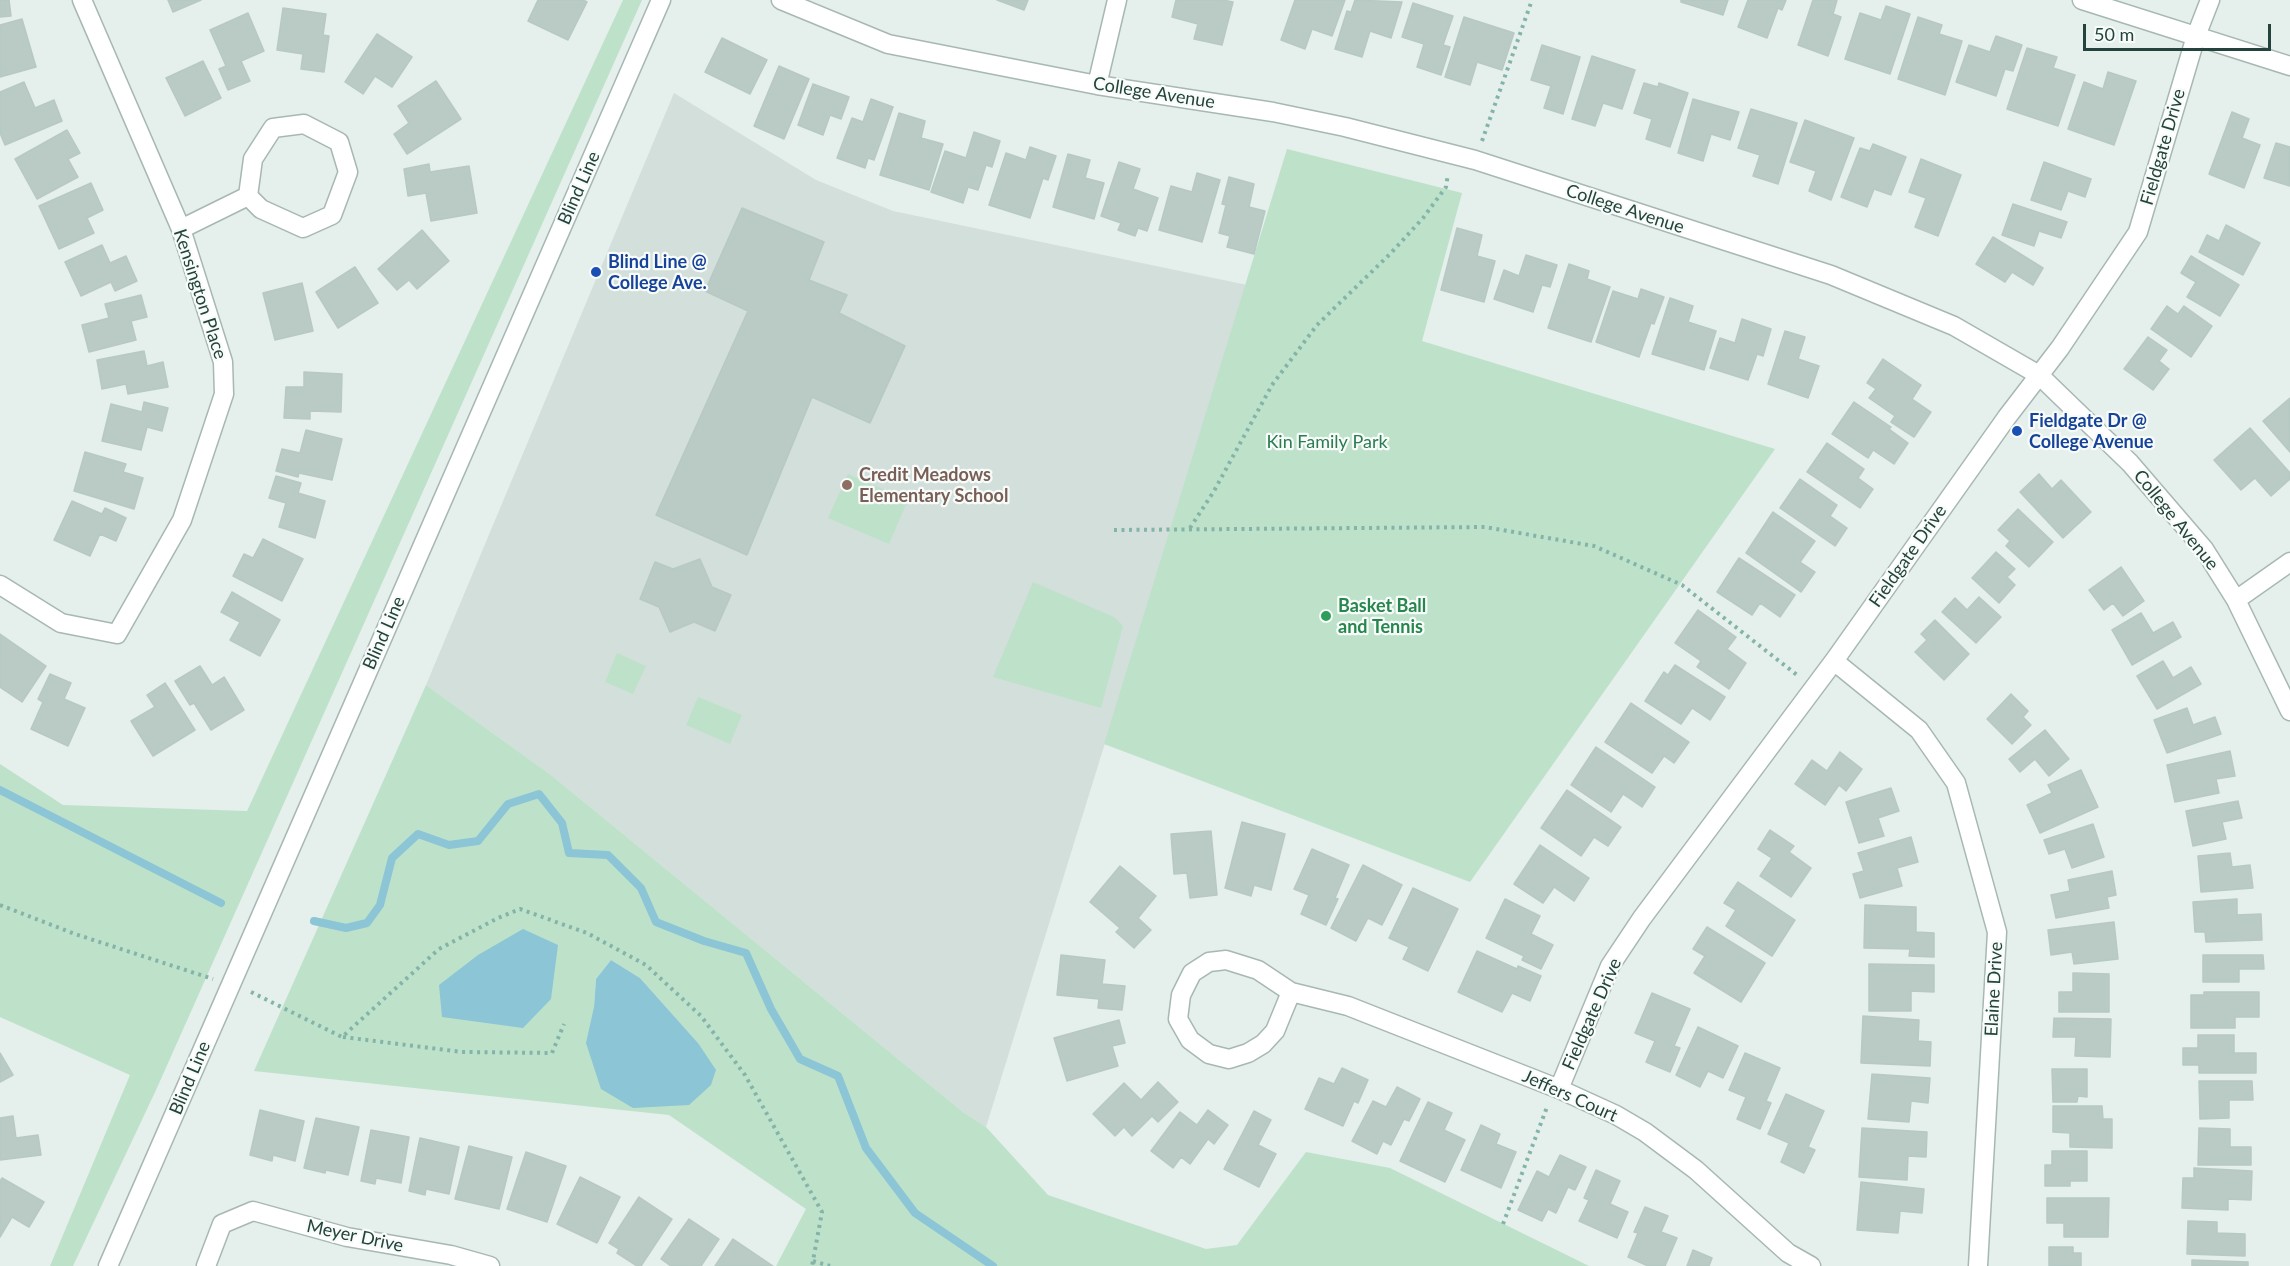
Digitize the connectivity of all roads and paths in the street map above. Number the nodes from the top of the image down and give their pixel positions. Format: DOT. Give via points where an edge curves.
graph roads {
  1 [pos="82,0"];
  2 [pos="661,0"];
  3 [pos="781,0"];
  4 [pos="1117,0"];
  5 [pos="1532,0"];
  6 [pos="2082,0"];
  7 [pos="2210,0"];
  8 [pos="2196,36"];
  9 [pos="2290,66"];
  10 [pos="1097,86"];
  11 [pos="1451,156"];
  12 [pos="1475,160"];
  13 [pos="248,196"];
  14 [pos="181,229"];
  15 [pos="2039,375"];
  16 [pos="1190,529"];
  17 [pos="1114,530"];
  18 [pos="2290,562"];
  19 [pos="0,585"];
  20 [pos="2236,600"];
  21 [pos="1834,661"];
  22 [pos="1814,688"];
  23 [pos="2290,711"];
  24 [pos="0,904"];
  25 [pos="231,984"];
  26 [pos="1291,992"];
  27 [pos="564,1024"];
  28 [pos="342,1037"];
  29 [pos="1557,1088"];
  30 [pos="1503,1224"];
  31 [pos="812,1263"];
  32 [pos="108,1266"];
  33 [pos="206,1266"];
  34 [pos="490,1266"];
  35 [pos="830,1266"];
  36 [pos="1811,1266"];
  37 [pos="1978,1266"];
  1 -- 14 [label="street, Kensington Place"];
  2 -- 25 [label="street, Blind Line"];
  3 -- 10 [label="street, College Avenue" via="888,44"];
  4 -- 10 [label="street"];
  5 -- 12 [label="path"];
  6 -- 8 [label="street"];
  7 -- 8 [label="street, Fieldgate Drive"];
  8 -- 9 [label="street"];
  8 -- 15 [label="street, Fieldgate Drive" via="2138,232"];
  10 -- 11 [label="street, College Avenue" via="1273,112"];
  11 -- 12 [label="street, College Avenue"];
  11 -- 16 [label="path" via="1446,187 1423,218 1317,325 1272,385"];
  12 -- 15 [label="street, College Avenue" via="1831,275 1954,326"];
  13 -- 13 [label="street" via="261,209 303,228 332,215 348,172 339,142 304,124 273,128 253,159"];
  13 -- 14 [label="street"];
  14 -- 19 [label="street, Kensington Place" via="223,362 224,394 182,520 117,634 62,623"];
  15 -- 20 [label="street, College Avenue" via="2130,464 2204,549"];
  15 -- 21 [label="street, Fieldgate Drive"];
  16 -- 17 [label="path"];
  16 -- 22 [label="path" via="1485,527 1594,546 1682,585"];
  18 -- 20 [label="street"];
  20 -- 23 [label="street, College Avenue"];
  21 -- 22 [label="street, Fieldgate Drive"];
  21 -- 37 [label="street, Elaine Drive" via="1918,730 1956,783 1997,932"];
  22 -- 29 [label="street, Fieldgate Drive" via="1610,966"];
  24 -- 25 [label="path" via="75,934"];
  25 -- 28 [label="path"];
  25 -- 32 [label="street, Blind Line"];
  26 -- 26 [label="street, Jeffers Court" via="1258,970 1226,960 1209,962 1192,973 1181,995 1178,1019 1190,1040 1209,1054 1229,1059 1263,1044 1275,1030"];
  26 -- 29 [label="street, Jeffers Court" via="1348,1006"];
  27 -- 28 [label="path" via="552,1053 462,1052"];
  28 -- 31 [label="path" via="439,949 498,918 520,909 587,933 646,965 701,1016 745,1075 822,1212"];
  29 -- 30 [label="path"];
  29 -- 36 [label="street, Jeffers Court" via="1645,1132 1696,1170 1788,1253"];
  31 -- 35 [label="path"];
  33 -- 34 [label="street, Meyer Drive" via="222,1224 253,1211 346,1237 451,1255"];
}
